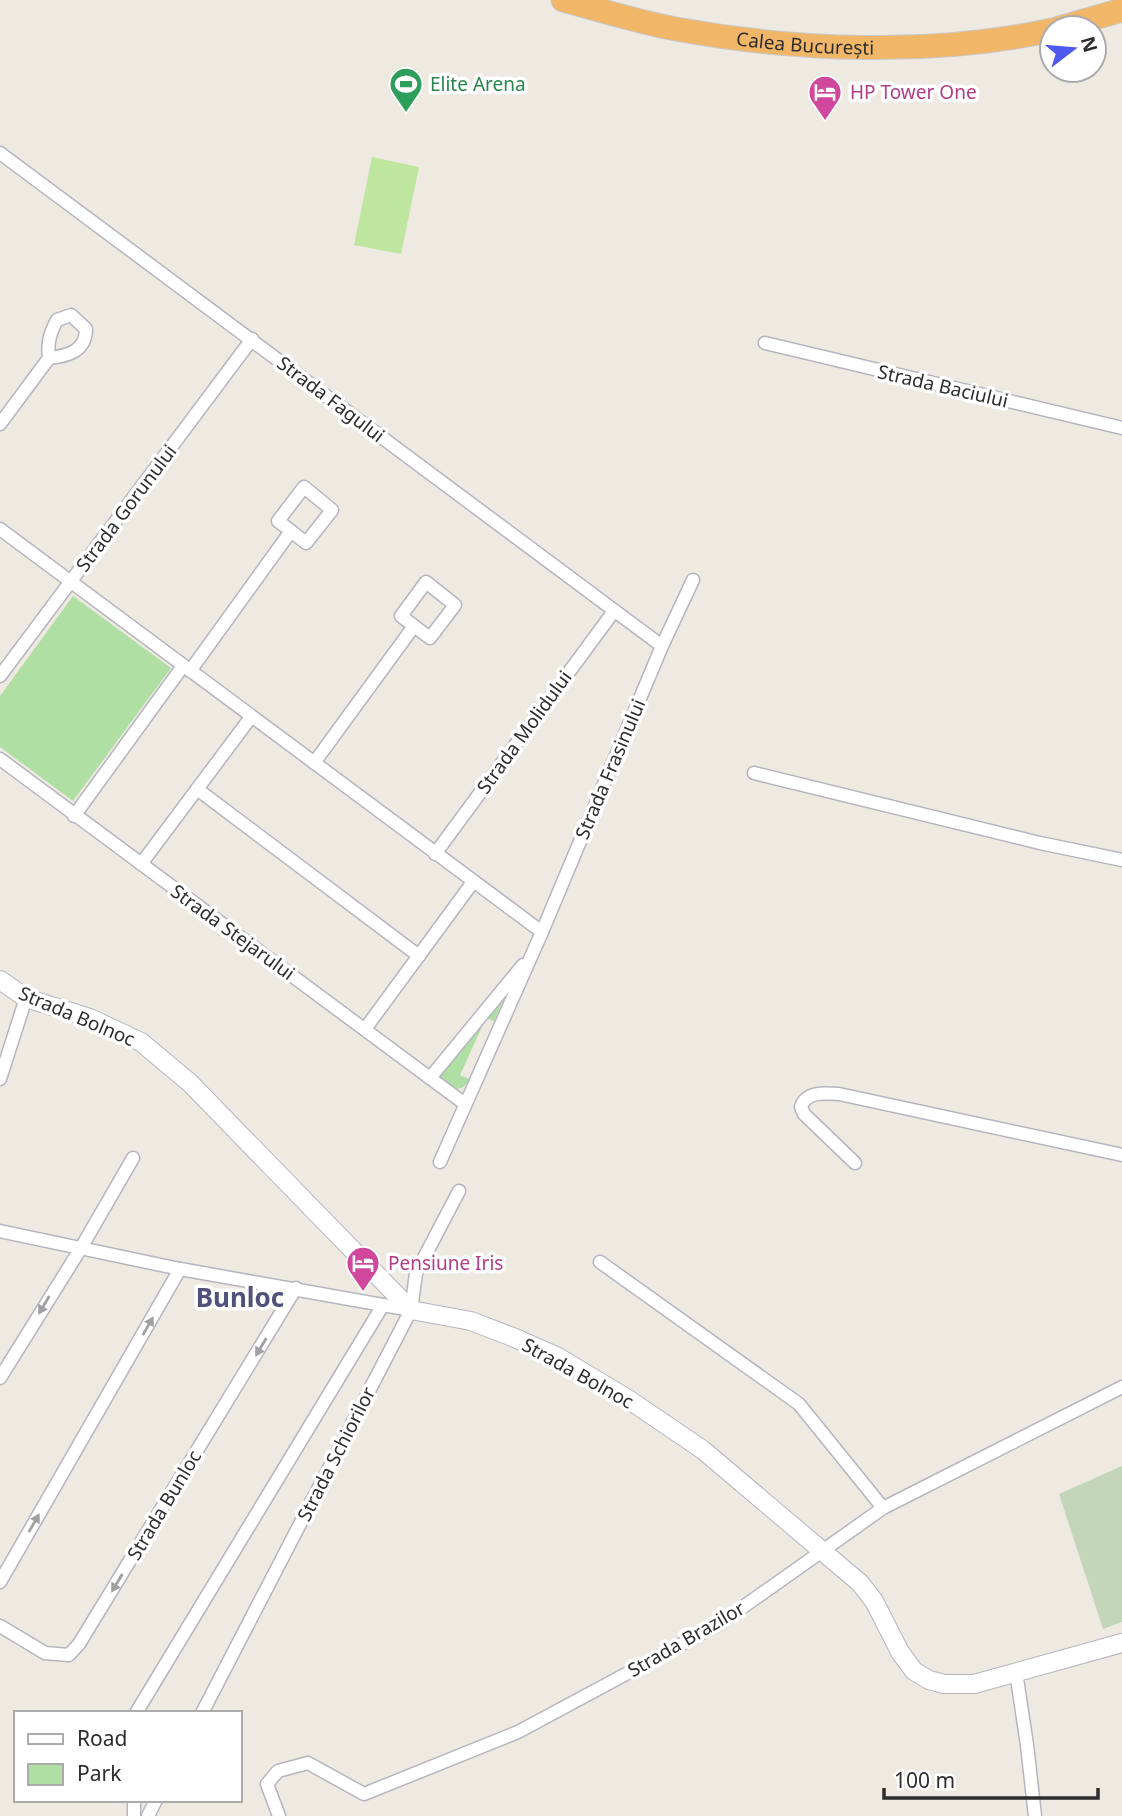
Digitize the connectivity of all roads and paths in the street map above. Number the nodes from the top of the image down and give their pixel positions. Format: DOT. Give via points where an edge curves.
graph roads {
  1 [pos="563,0"];
  2 [pos="1038,33"];
  3 [pos="0,153"];
  4 [pos="251,339"];
  5 [pos="765,343"];
  6 [pos="49,358"];
  7 [pos="0,424"];
  8 [pos="1122,428"];
  9 [pos="0,529"];
  10 [pos="291,531"];
  11 [pos="693,580"];
  12 [pos="71,581"];
  13 [pos="614,611"];
  14 [pos="414,626"];
  15 [pos="662,646"];
  16 [pos="186,668"];
  17 [pos="0,676"];
  18 [pos="251,717"];
  19 [pos="0,759"];
  20 [pos="314,763"];
  21 [pos="754,773"];
  22 [pos="197,789"];
  23 [pos="74,816"];
  24 [pos="435,853"];
  25 [pos="1122,860"];
  26 [pos="141,864"];
  27 [pos="473,882"];
  28 [pos="541,932"];
  29 [pos="419,956"];
  30 [pos="530,959"];
  31 [pos="0,980"];
  32 [pos="26,998"];
  33 [pos="365,1029"];
  34 [pos="0,1079"];
  35 [pos="430,1079"];
  36 [pos="465,1104"];
  37 [pos="1122,1155"];
  38 [pos="133,1158"];
  39 [pos="440,1162"];
  40 [pos="855,1163"];
  41 [pos="458,1191"];
  42 [pos="0,1231"];
  43 [pos="81,1248"];
  44 [pos="600,1262"];
  45 [pos="180,1269"];
  46 [pos="296,1289"];
  47 [pos="383,1305"];
  48 [pos="411,1310"];
  49 [pos="0,1378"];
  50 [pos="1122,1387"];
  51 [pos="883,1508"];
  52 [pos="823,1549"];
  53 [pos="0,1582"];
  54 [pos="0,1626"];
  55 [pos="1122,1643"];
  56 [pos="1016,1672"];
  57 [pos="137,1711"];
  58 [pos="203,1711"];
  59 [pos="279,1816"];
  60 [pos="1035,1816"];
  1 -- 2 [label="highway, Calea București" via="674,29 819,44 923,46"];
  3 -- 4 [label="street, Strada Fagului"];
  4 -- 12 [label="street, Strada Gorunului"];
  4 -- 13 [label="street, Strada Fagului"];
  5 -- 8 [label="street, Strada Baciului"];
  6 -- 7 [label="street"];
  9 -- 12 [label="street"];
  10 -- 10 [label="street" via="278,521 304,487 332,510 306,543"];
  10 -- 16 [label="street"];
  11 -- 15 [label="street, Strada Frasinului"];
  12 -- 16 [label="street"];
  12 -- 17 [label="street, Strada Gorunului"];
  13 -- 15 [label="street, Strada Fagului"];
  13 -- 24 [label="street, Strada Molidului"];
  14 -- 14 [label="street" via="401,616 426,582 455,605 430,638"];
  14 -- 20 [label="street"];
  15 -- 28 [label="street, Strada Frasinului"];
  16 -- 18 [label="street"];
  16 -- 23 [label="street"];
  18 -- 20 [label="street"];
  18 -- 22 [label="street"];
  19 -- 23 [label="street, Strada Stejarului"];
  20 -- 24 [label="street"];
  21 -- 25 [label="street"];
  22 -- 26 [label="street"];
  22 -- 29 [label="street"];
  23 -- 26 [label="street, Strada Stejarului"];
  24 -- 27 [label="street"];
  26 -- 33 [label="street, Strada Stejarului"];
  27 -- 28 [label="street"];
  27 -- 29 [label="street"];
  28 -- 30 [label="street, Strada Frasinului"];
  29 -- 33 [label="street"];
  30 -- 35 [label="street, Strada Frasinului"];
  30 -- 36 [label="street, Strada Frasinului"];
  31 -- 32 [label="street, Strada Bolnoc"];
  32 -- 34 [label="street"];
  32 -- 48 [label="street, Strada Bolnoc" via="90,1018 141,1042 190,1083"];
  33 -- 35 [label="street, Strada Stejarului"];
  35 -- 36 [label="street, Strada Stejarului"];
  36 -- 39 [label="street, Strada Frasinului"];
  37 -- 40 [label="street" via="839,1094 813,1094 803,1100 804,1114"];
  38 -- 43 [label="street"];
  41 -- 48 [label="street, Strada Schiorilor" via="416,1273"];
  42 -- 43 [label="street"];
  43 -- 45 [label="street"];
  43 -- 49 [label="street, one-way"];
  44 -- 51 [label="street" via="799,1404"];
  45 -- 46 [label="street"];
  53 -- 45 [label="street, one-way"];
  46 -- 47 [label="street"];
  46 -- 54 [label="street, Strada Bunloc, one-way" via="79,1644 69,1655 45,1653"];
  47 -- 48 [label="street"];
  47 -- 57 [label="street, Strada Schiorilor"];
  48 -- 52 [label="street, Strada Bolnoc" via="471,1321 558,1357 704,1450"];
  48 -- 58 [label="street, Strada Schiorilor"];
  50 -- 51 [label="street, Strada Brazilor"];
  51 -- 52 [label="street, Strada Brazilor"];
  52 -- 56 [label="street, Strada Bolnoc" via="874,1601 914,1671 944,1684 974,1684"];
  52 -- 59 [label="street, Strada Brazilor" via="719,1624 518,1732 364,1794 308,1763 278,1771 267,1784"];
  55 -- 56 [label="street, Strada Bolnoc"];
  56 -- 60 [label="street"];
}
